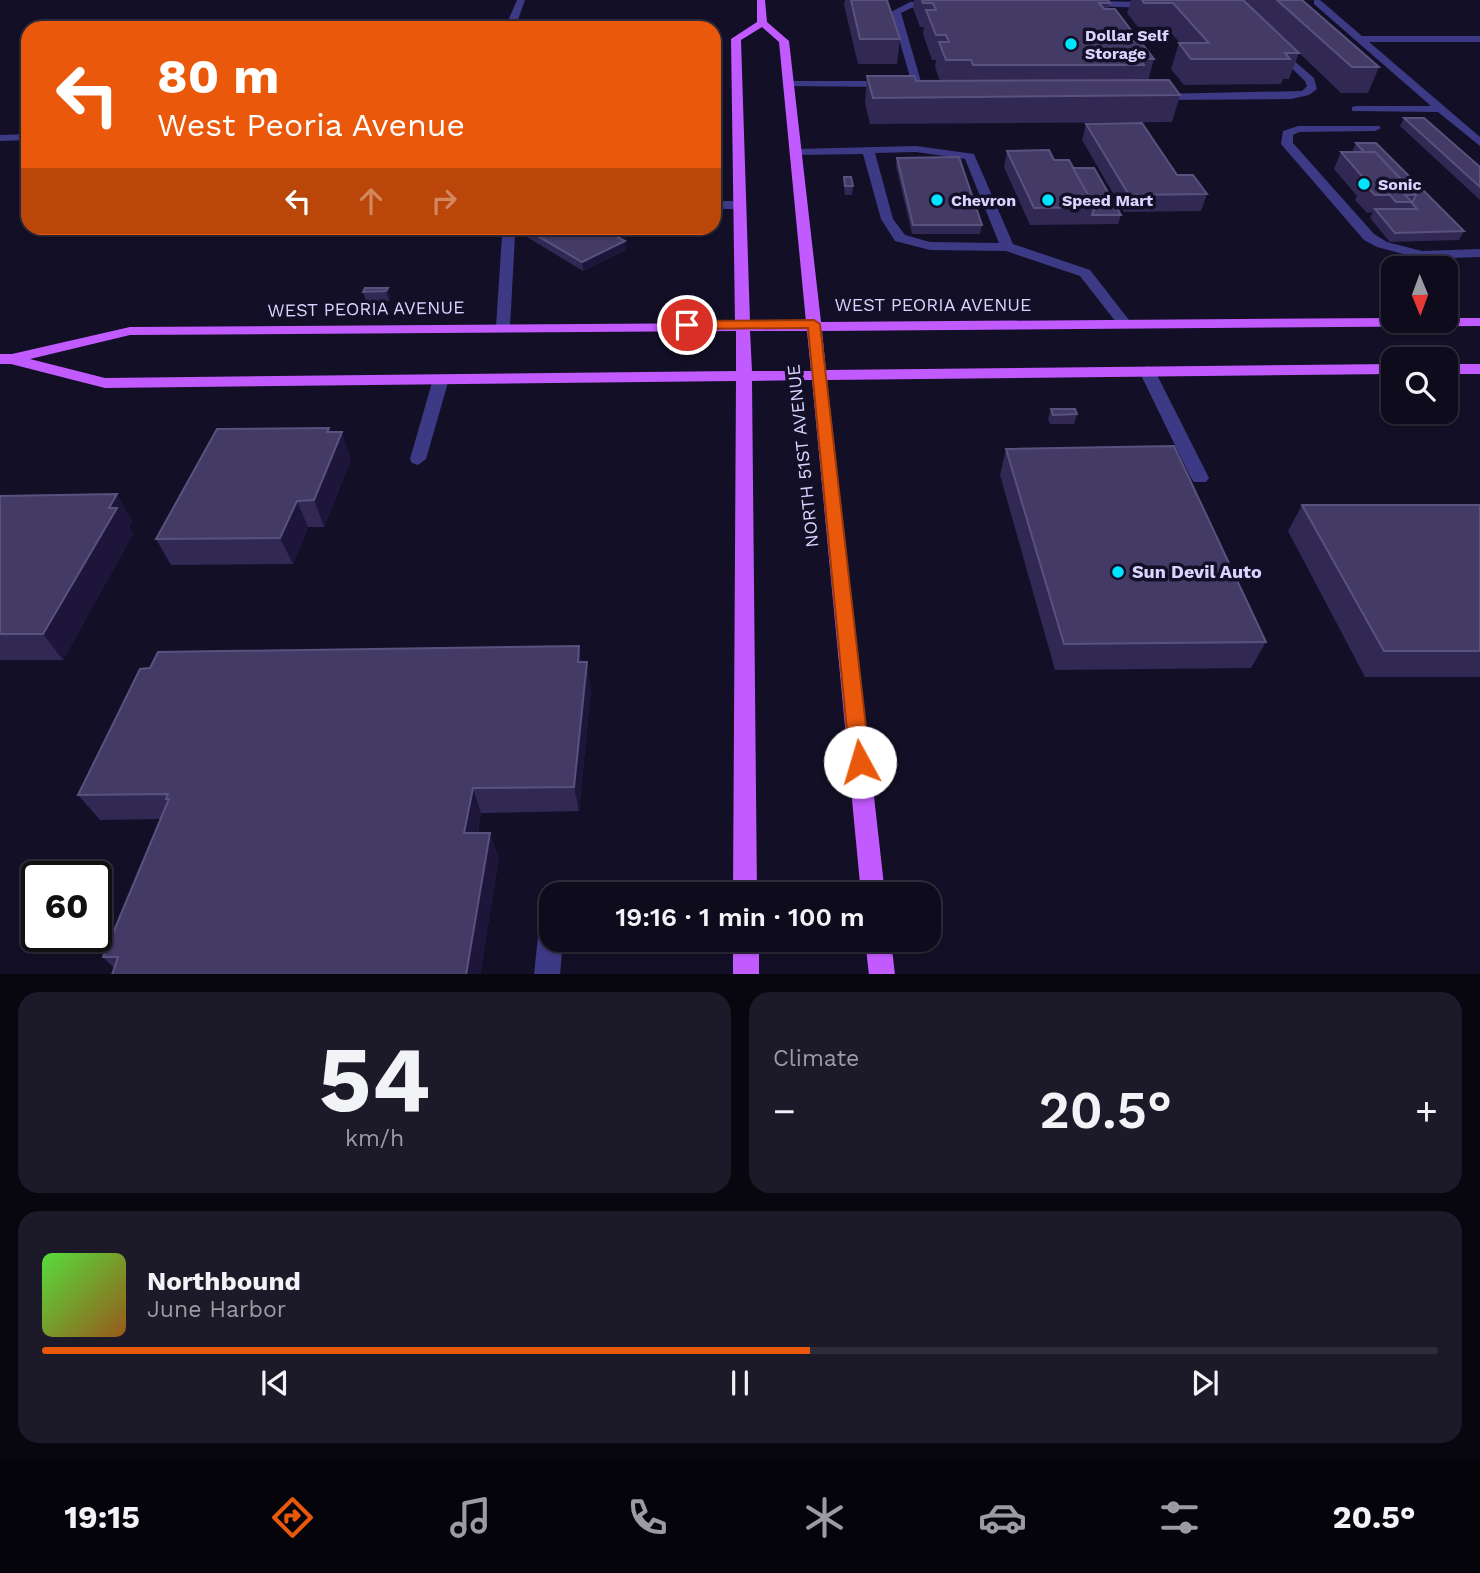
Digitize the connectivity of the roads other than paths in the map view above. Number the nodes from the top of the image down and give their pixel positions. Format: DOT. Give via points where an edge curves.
graph roads {
  1 [pos="521,0"];
  2 [pos="761,0"];
  3 [pos="1317,2"];
  4 [pos="949,4"];
  5 [pos="1080,4"];
  6 [pos="1171,5"];
  7 [pos="513,21"];
  8 [pos="762,23"];
  9 [pos="1359,39"];
  10 [pos="1480,39"];
  11 [pos="1270,41"];
  12 [pos="789,84"];
  13 [pos="1152,97"];
  14 [pos="1441,109"];
  15 [pos="21,137"];
  16 [pos="0,138"];
  17 [pos="1480,143"];
  18 [pos="868,150"];
  19 [pos="796,152"];
  20 [pos="721,205"];
  21 [pos="739,205"];
  22 [pos="510,235"];
  23 [pos="1007,247"];
  24 [pos="1480,253"];
  25 [pos="1480,321"];
  26 [pos="1124,323"];
  27 [pos="814,324"];
  28 [pos="742,325"];
  29 [pos="503,327"];
  30 [pos="6,359"];
  31 [pos="1381,369"];
  32 [pos="1458,369"];
  33 [pos="1480,369"];
  34 [pos="1147,371"];
  35 [pos="819,375"];
  36 [pos="744,376"];
  37 [pos="441,379"];
  38 [pos="418,459"];
  39 [pos="1200,478"];
  40 [pos="745,882"];
  41 [pos="872,882"];
  42 [pos="549,952"];
  43 [pos="746,952"];
  44 [pos="879,952"];
  45 [pos="547,974"];
  46 [pos="746,974"];
  47 [pos="881,974"];
  1 -- 7 [label="street"];
  2 -- 8 [label="main road"];
  3 -- 9 [label="street"];
  4 -- 12 [label="street" via="911,5 896,12 923,87"];
  5 -- 6 [label="street"];
  8 -- 12 [label="main road, NORTH 51ST AVENUE" via="784,41"];
  8 -- 21 [label="main road" via="736,38"];
  9 -- 10 [label="street"];
  9 -- 14 [label="street"];
  11 -- 13 [label="street" via="1310,80 1312,87 1305,93"];
  12 -- 19 [label="main road, NORTH 51ST AVENUE"];
  14 -- 17 [label="street"];
  14 -- 24 [label="street" via="1356,109 1375,128 1298,129 1287,133 1287,144 1368,237 1384,248 1423,256"];
  15 -- 16 [label="street"];
  18 -- 19 [label="street"];
  18 -- 23 [label="street" via="916,149 970,156"];
  18 -- 23 [label="street" via="887,219 900,238 930,246"];
  19 -- 27 [label="main road, NORTH 51ST AVENUE"];
  20 -- 21 [label="street"];
  21 -- 28 [label="main road"];
  22 -- 29 [label="street"];
  23 -- 26 [label="street" via="1085,273"];
  25 -- 26 [label="main road, WEST PEORIA AVENUE"];
  26 -- 27 [label="main road, WEST PEORIA AVENUE"];
  27 -- 28 [label="main road, WEST PEORIA AVENUE"];
  27 -- 35 [label="main road, NORTH 51ST AVENUE"];
  28 -- 29 [label="main road, WEST PEORIA AVENUE"];
  28 -- 36 [label="main road"];
  29 -- 30 [label="main road, WEST PEORIA AVENUE" via="130,331"];
  30 -- 37 [label="main road, WEST PEORIA AVENUE" via="105,383"];
  31 -- 34 [label="main road, WEST PEORIA AVENUE"];
  32 -- 33 [label="main road"];
  34 -- 35 [label="main road, WEST PEORIA AVENUE"];
  34 -- 39 [label="street"];
  35 -- 36 [label="main road, WEST PEORIA AVENUE"];
  35 -- 41 [label="main road, NORTH 51ST AVENUE"];
  36 -- 37 [label="main road, WEST PEORIA AVENUE"];
  36 -- 40 [label="main road"];
  37 -- 38 [label="street"];
  42 -- 45 [label="street"];
  43 -- 46 [label="main road"];
  44 -- 47 [label="main road"];
}
